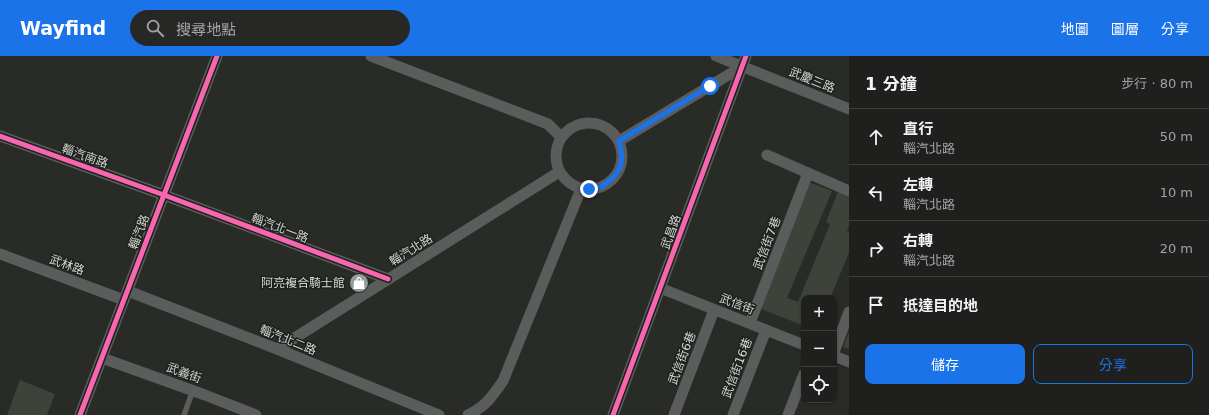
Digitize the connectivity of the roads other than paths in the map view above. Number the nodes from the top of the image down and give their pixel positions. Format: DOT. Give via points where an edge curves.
graph roads {
  1 [pos="217,56"];
  2 [pos="372,56"];
  3 [pos="716,56"];
  4 [pos="744,61"];
  5 [pos="849,109"];
  6 [pos="0,136"];
  7 [pos="561,137"];
  8 [pos="619,141"];
  9 [pos="767,155"];
  10 [pos="560,172"];
  11 [pos="808,173"];
  12 [pos="581,189"];
  13 [pos="849,191"];
  14 [pos="164,194"];
  15 [pos="0,254"];
  16 [pos="388,279"];
  17 [pos="660,288"];
  18 [pos="126,295"];
  19 [pos="714,310"];
  20 [pos="849,312"];
  21 [pos="750,323"];
  22 [pos="766,330"];
  23 [pos="801,344"];
  24 [pos="837,344"];
  25 [pos="277,349"];
  26 [pos="837,357"];
  27 [pos="102,358"];
  28 [pos="849,362"];
  29 [pos="801,382"];
  30 [pos="193,390"];
  31 [pos="80,415"];
  32 [pos="184,415"];
  33 [pos="256,415"];
  34 [pos="439,415"];
  35 [pos="468,415"];
  36 [pos="613,415"];
  37 [pos="674,415"];
  38 [pos="733,415"];
  39 [pos="788,415"];
  1 -- 14 [label="street, 輜汽路"];
  2 -- 7 [label="street" via="548,124"];
  3 -- 4 [label="street, 武慶三路"];
  4 -- 5 [label="street, 武慶三路"];
  4 -- 8 [label="street"];
  4 -- 17 [label="street, 武昌路"];
  6 -- 14 [label="street, 輜汽南路"];
  7 -- 8 [label="street" via="571,127 584,122 595,123 610,130"];
  7 -- 10 [label="street" via="556,147 556,161"];
  8 -- 12 [label="street" via="622,155 620,168 613,178 601,187"];
  9 -- 11 [label="street"];
  10 -- 12 [label="street" via="569,182"];
  10 -- 16 [label="street, 輜汽北路"];
  11 -- 13 [label="street"];
  11 -- 21 [label="street, 武信街7巷"];
  12 -- 35 [label="street" via="503,381 492,398 479,410"];
  14 -- 16 [label="street, 輜汽北一路"];
  14 -- 18 [label="street, 輜汽路"];
  15 -- 18 [label="street, 武林路"];
  16 -- 25 [label="street, 輜汽北路"];
  17 -- 19 [label="street, 武信街"];
  17 -- 36 [label="street, 武昌路"];
  18 -- 25 [label="street, 輜汽北二路"];
  18 -- 27 [label="street, 輜汽路"];
  19 -- 21 [label="street, 武信街"];
  19 -- 37 [label="street, 武信街6巷"];
  20 -- 24 [label="street"];
  21 -- 22 [label="street, 武信街"];
  22 -- 23 [label="street, 武信街"];
  22 -- 38 [label="street, 武信街16巷"];
  25 -- 34 [label="street, 輜汽北二路"];
  26 -- 28 [label="street"];
  27 -- 30 [label="street, 武義街"];
  27 -- 31 [label="street, 輜汽路"];
  29 -- 39 [label="street"];
  30 -- 32 [label="lane"];
  30 -- 33 [label="street, 武義街"];
}
